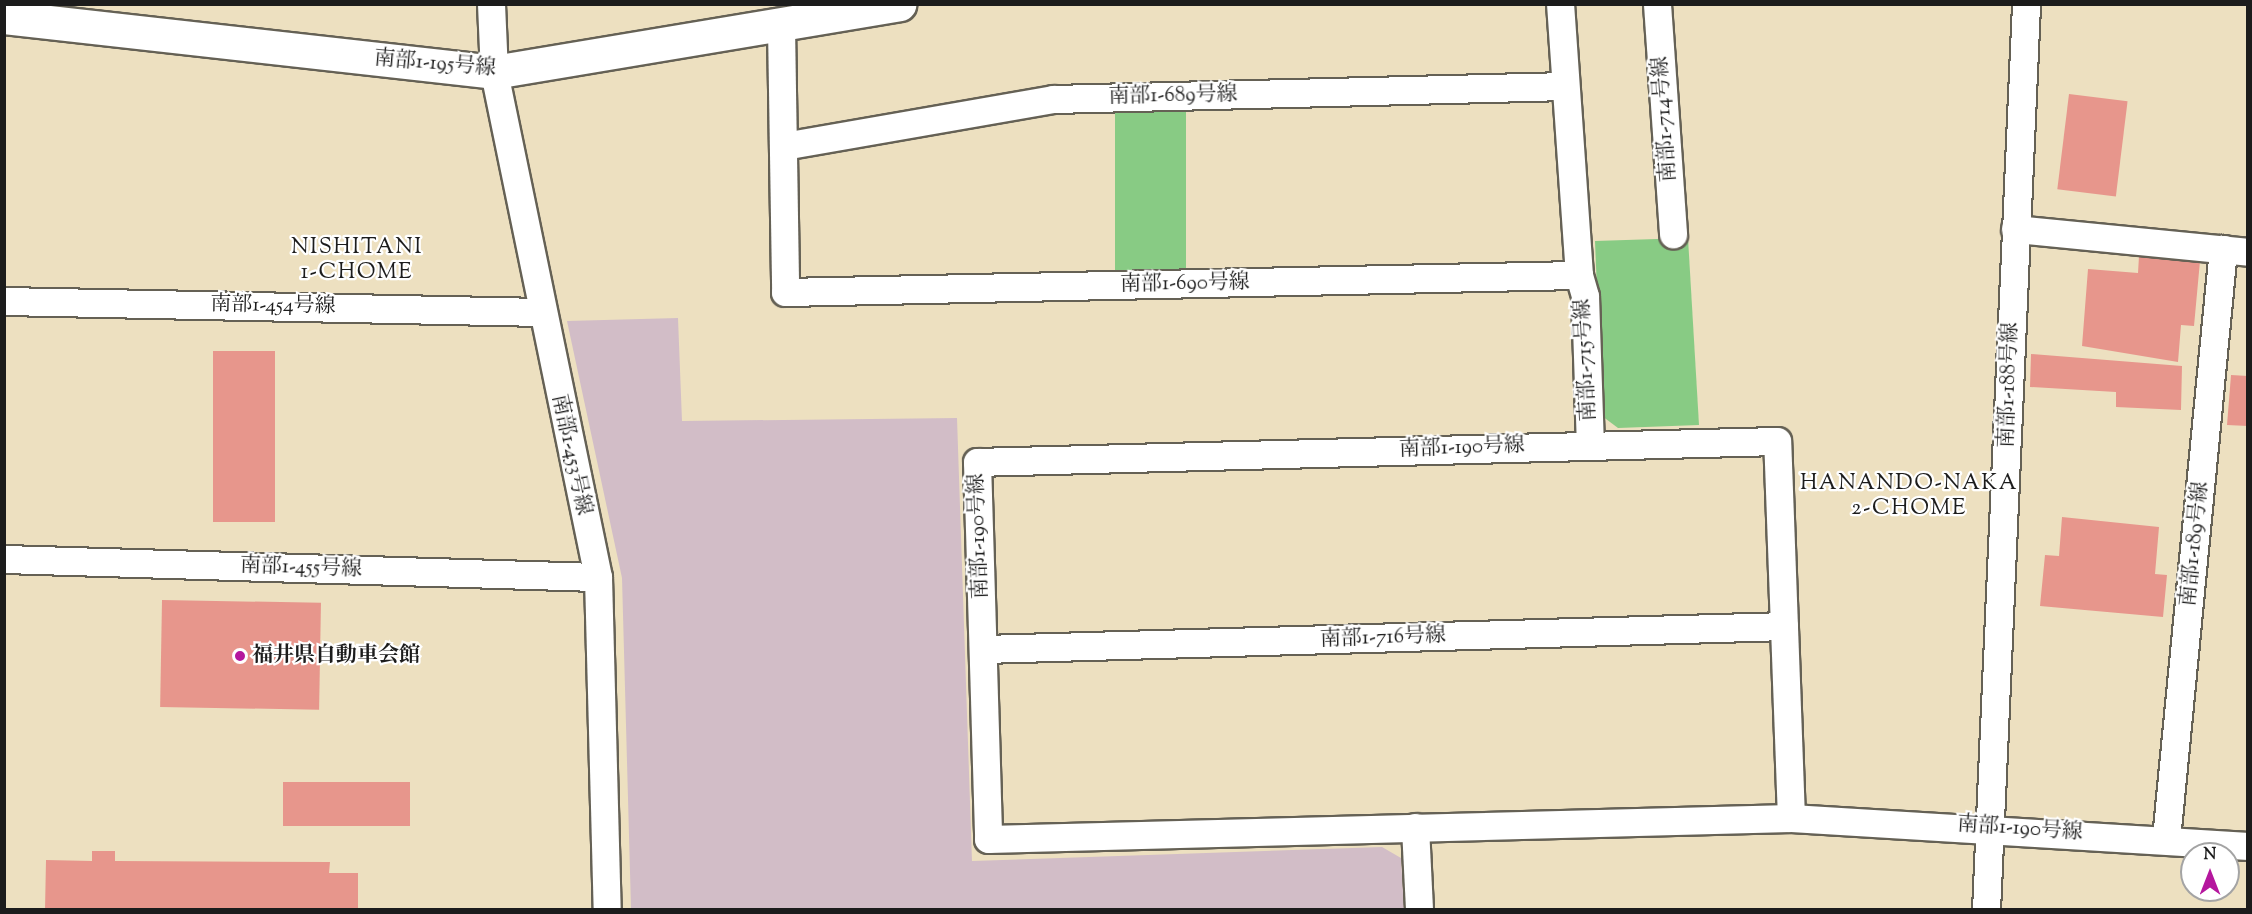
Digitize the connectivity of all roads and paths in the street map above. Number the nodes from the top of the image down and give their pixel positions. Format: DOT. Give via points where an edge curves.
graph roads {
  1 [pos="491,4"];
  2 [pos="899,4"];
  3 [pos="1560,4"];
  4 [pos="1657,4"];
  5 [pos="2026,4"];
  6 [pos="4,17"];
  7 [pos="782,26"];
  8 [pos="494,72"];
  9 [pos="1565,86"];
  10 [pos="784,146"];
  11 [pos="2015,229"];
  12 [pos="1673,234"];
  13 [pos="2235,250"];
  14 [pos="1579,275"];
  15 [pos="4,301"];
  16 [pos="541,312"];
  17 [pos="1590,445"];
  18 [pos="4,559"];
  19 [pos="598,577"];
  20 [pos="1784,626"];
  21 [pos="983,649"];
  22 [pos="1791,818"];
  23 [pos="1415,827"];
  24 [pos="1990,827"];
  25 [pos="2166,839"];
  26 [pos="2247,846"];
  27 [pos="607,909"];
  28 [pos="1419,909"];
  29 [pos="1986,909"];
  1 -- 8 [label="street, 南部1-453号線"];
  2 -- 7 [label="street, 南部1-195号線"];
  3 -- 9 [label="street"];
  4 -- 12 [label="street, 南部1-714号線"];
  5 -- 11 [label="street, 南部1-188号線"];
  6 -- 8 [label="street, 南部1-195号線"];
  7 -- 8 [label="street, 南部1-195号線"];
  7 -- 10 [label="street, 南部1-690号線"];
  8 -- 16 [label="street, 南部1-453号線"];
  9 -- 10 [label="street, 南部1-689号線" via="1053,99"];
  9 -- 14 [label="street"];
  10 -- 14 [label="street, 南部1-690号線" via="785,292"];
  11 -- 13 [label="street"];
  11 -- 24 [label="street, 南部1-188号線"];
  13 -- 25 [label="street, 南部1-189号線"];
  14 -- 17 [label="street, 南部1-715号線" via="1585,296"];
  15 -- 16 [label="street, 南部1-454号線"];
  16 -- 19 [label="street, 南部1-453号線"];
  17 -- 20 [label="street, 南部1-190号線" via="1777,441"];
  17 -- 21 [label="street, 南部1-190号線" via="977,462"];
  18 -- 19 [label="street, 南部1-455号線"];
  19 -- 27 [label="street, 南部1-453号線"];
  20 -- 21 [label="street, 南部1-716号線"];
  20 -- 22 [label="street, 南部1-190号線"];
  21 -- 23 [label="street, 南部1-190号線" via="988,839"];
  22 -- 23 [label="street, 南部1-190号線"];
  22 -- 24 [label="street, 南部1-190号線"];
  23 -- 28 [label="street"];
  24 -- 25 [label="street, 南部1-190号線"];
  24 -- 29 [label="street, 南部1-188号線"];
  25 -- 26 [label="street, 南部1-190号線"];
}
